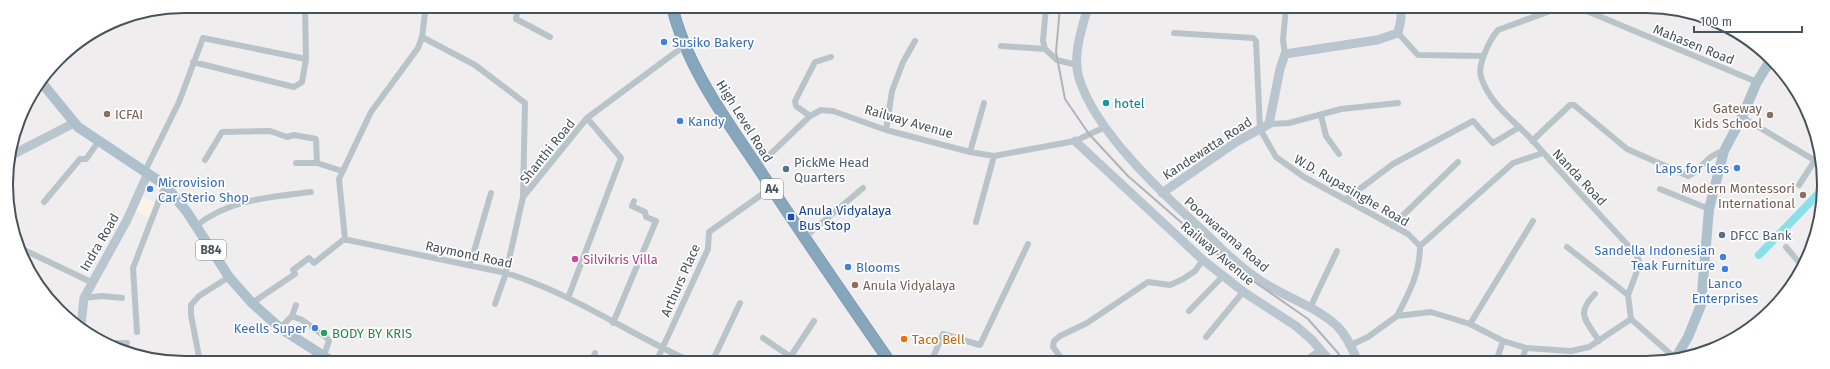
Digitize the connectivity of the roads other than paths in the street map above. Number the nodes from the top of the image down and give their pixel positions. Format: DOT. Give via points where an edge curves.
graph roads {
  1 [pos="305,13"];
  2 [pos="425,13"];
  3 [pos="517,13"];
  4 [pos="674,13"];
  5 [pos="1045,13"];
  6 [pos="1086,13"];
  7 [pos="1285,13"];
  8 [pos="1401,13"];
  9 [pos="1545,13"];
  10 [pos="1591,13"];
  11 [pos="1174,33"];
  12 [pos="1398,33"];
  13 [pos="422,37"];
  14 [pos="550,37"];
  15 [pos="915,41"];
  16 [pos="684,46"];
  17 [pos="1001,46"];
  18 [pos="1045,49"];
  19 [pos="1285,54"];
  20 [pos="1483,56"];
  21 [pos="831,57"];
  22 [pos="306,59"];
  23 [pos="193,62"];
  24 [pos="1768,64"];
  25 [pos="1077,65"];
  26 [pos="1757,82"];
  27 [pos="45,85"];
  28 [pos="984,103"];
  29 [pos="1398,103"];
  30 [pos="1321,115"];
  31 [pos="810,116"];
  32 [pos="587,118"];
  33 [pos="1742,118"];
  34 [pos="74,123"];
  35 [pos="1269,124"];
  36 [pos="1104,127"];
  37 [pos="1518,128"];
  38 [pos="1260,129"];
  39 [pos="886,130"];
  40 [pos="99,141"];
  41 [pos="1075,141"];
  42 [pos="1532,141"];
  43 [pos="1724,151"];
  44 [pos="970,152"];
  45 [pos="16,153"];
  46 [pos="1543,153"];
  47 [pos="1339,154"];
  48 [pos="994,156"];
  49 [pos="205,160"];
  50 [pos="1814,160"];
  51 [pos="1458,162"];
  52 [pos="296,163"];
  53 [pos="317,163"];
  54 [pos="757,167"];
  55 [pos="342,171"];
  56 [pos="147,172"];
  57 [pos="165,185"];
  58 [pos="1799,185"];
  59 [pos="771,188"];
  60 [pos="863,188"];
  61 [pos="1660,190"];
  62 [pos="311,192"];
  63 [pos="490,193"];
  64 [pos="1162,193"];
  65 [pos="523,197"];
  66 [pos="1344,200"];
  67 [pos="634,201"];
  68 [pos="44,202"];
  69 [pos="1709,209"];
  70 [pos="1533,221"];
  71 [pos="976,222"];
  72 [pos="196,226"];
  73 [pos="1392,226"];
  74 [pos="804,237"];
  75 [pos="345,239"];
  76 [pos="1028,244"];
  77 [pos="1420,246"];
  78 [pos="1567,247"];
  79 [pos="1786,248"];
  80 [pos="27,251"];
  81 [pos="1337,251"];
  82 [pos="1203,260"];
  83 [pos="1798,261"];
  84 [pos="470,265"];
  85 [pos="506,273"];
  86 [pos="1223,276"];
  87 [pos="229,277"];
  88 [pos="91,282"];
  89 [pos="1243,292"];
  90 [pos="1595,294"];
  91 [pos="1628,295"];
  92 [pos="84,298"];
  93 [pos="122,298"];
  94 [pos="568,298"];
  95 [pos="252,303"];
  96 [pos="495,304"];
  97 [pos="740,304"];
  98 [pos="296,305"];
  99 [pos="1310,308"];
  100 [pos="1189,312"];
  101 [pos="292,316"];
  102 [pos="1397,316"];
  103 [pos="1631,319"];
  104 [pos="814,321"];
  105 [pos="81,322"];
  106 [pos="613,323"];
  107 [pos="1470,324"];
  108 [pos="280,328"];
  109 [pos="137,332"];
  110 [pos="1206,337"];
  111 [pos="763,338"];
  112 [pos="1599,341"];
  113 [pos="1503,342"];
  114 [pos="119,343"];
  115 [pos="127,343"];
  116 [pos="1351,345"];
  117 [pos="661,348"];
  118 [pos="1526,348"];
  119 [pos="1320,350"];
  120 [pos="596,353"];
  121 [pos="1678,353"];
  122 [pos="1671,354"];
  123 [pos="324,355"];
  124 [pos="199,356"];
  125 [pos="595,356"];
  126 [pos="658,356"];
  127 [pos="679,356"];
  128 [pos="715,356"];
  129 [pos="785,356"];
  130 [pos="791,356"];
  131 [pos="886,356"];
  132 [pos="934,356"];
  133 [pos="1060,356"];
  134 [pos="1312,356"];
  135 [pos="1326,356"];
  136 [pos="1356,356"];
  137 [pos="1498,356"];
  138 [pos="1523,356"];
  1 -- 22 [label="street"];
  2 -- 13 [label="street"];
  3 -- 14 [label="street" via="516,19"];
  4 -- 16 [label="highway, High Level Road / A4"];
  5 -- 18 [label="street" via="1043,41"];
  6 -- 25 [label="street, Poorwarama Road" via="1080,36"];
  7 -- 19 [label="street" via="1283,40"];
  8 -- 12 [label="street"];
  9 -- 20 [label="street, Nanda Road" via="1498,30 1491,37"];
  10 -- 26 [label="street, Mahasen Road"];
  11 -- 38 [label="street" via="1253,38 1256,41"];
  12 -- 19 [label="street" via="1377,40"];
  12 -- 20 [label="street" via="1418,55"];
  13 -- 55 [label="street" via="418,48 371,112"];
  13 -- 65 [label="street, Shanthi Road" via="475,65 525,103"];
  15 -- 39 [label="street" via="903,62 892,91"];
  16 -- 32 [label="street, Shanthi Road"];
  16 -- 54 [label="highway, High Level Road / A4"];
  17 -- 18 [label="street"];
  18 -- 25 [label="street" via="1057,60"];
  19 -- 35 [label="street, Kandewatta Road"];
  20 -- 37 [label="street, Nanda Road" via="1480,75 1500,109"];
  21 -- 31 [label="street" via="815,62 795,101 796,106"];
  22 -- 23 [label="street" via="203,38"];
  22 -- 23 [label="street" via="302,82 294,87"];
  23 -- 56 [label="street" via="179,102"];
  24 -- 26 [label="main road"];
  25 -- 36 [label="street, Poorwarama Road" via="1078,77 1088,100"];
  26 -- 33 [label="main road"];
  27 -- 34 [label="main road, B84"];
  28 -- 44 [label="street"];
  29 -- 30 [label="street" via="1341,109"];
  30 -- 35 [label="street" via="1289,123"];
  30 -- 47 [label="street" via="1326,136"];
  31 -- 39 [label="street, Railway Avenue" via="821,110 834,111"];
  31 -- 54 [label="street, Railway Avenue"];
  32 -- 65 [label="street, Shanthi Road"];
  32 -- 94 [label="street" via="621,158"];
  33 -- 43 [label="main road"];
  33 -- 50 [label="street"];
  34 -- 40 [label="main road, B84"];
  34 -- 45 [label="street"];
  35 -- 38 [label="street, Kandewatta Road"];
  36 -- 41 [label="street, Railway Avenue"];
  36 -- 64 [label="street, Poorwarama Road"];
  37 -- 42 [label="street, Nanda Road"];
  37 -- 66 [label="street" via="1493,143 1473,121 1393,164"];
  38 -- 64 [label="street, Kandewatta Road" via="1236,142"];
  38 -- 66 [label="street, W.D. Rupasinghe Road" via="1276,157"];
  39 -- 44 [label="street, Railway Avenue"];
  40 -- 56 [label="main road, B84"];
  40 -- 68 [label="street" via="86,159 80,159"];
  41 -- 48 [label="street, Railway Avenue"];
  41 -- 82 [label="street, Railway Avenue"];
  42 -- 43 [label="street" via="1574,104 1627,149 1688,176 1696,172 1707,158"];
  42 -- 46 [label="street, Nanda Road"];
  43 -- 69 [label="main road"];
  44 -- 48 [label="street, Railway Avenue"];
  46 -- 77 [label="street" via="1513,163"];
  46 -- 91 [label="street, Nanda Road" via="1636,254 1639,261"];
  48 -- 71 [label="street"];
  49 -- 53 [label="street" via="222,132 270,131 288,137 294,135 316,139"];
  50 -- 58 [label="street"];
  51 -- 73 [label="street"];
  52 -- 53 [label="street"];
  53 -- 55 [label="street"];
  54 -- 59 [label="highway, High Level Road / A4"];
  55 -- 75 [label="street" via="339,179"];
  56 -- 57 [label="main road, B84"];
  56 -- 88 [label="street, Indra Road" via="127,220"];
  57 -- 72 [label="main road, B84"];
  57 -- 109 [label="street" via="133,268"];
  59 -- 74 [label="highway, High Level Road / A4"];
  59 -- 117 [label="street, Arthurs Place" via="709,232 708,249"];
  60 -- 74 [label="street"];
  61 -- 69 [label="street"];
  62 -- 72 [label="street" via="234,204"];
  63 -- 84 [label="street"];
  64 -- 99 [label="street, Poorwarama Road" via="1261,282"];
  65 -- 85 [label="street"];
  66 -- 73 [label="street, W.D. Rupasinghe Road"];
  67 -- 106 [label="street" via="632,206 656,221"];
  69 -- 121 [label="main road" via="1701,305 1688,337"];
  70 -- 107 [label="street"];
  72 -- 87 [label="main road, B84"];
  73 -- 77 [label="street, W.D. Rupasinghe Road" via="1408,234"];
  74 -- 131 [label="highway, High Level Road / A4"];
  75 -- 84 [label="street, Raymond Road"];
  75 -- 95 [label="street" via="314,263 309,258 293,270 294,274"];
  76 -- 132 [label="street" via="980,345 943,334"];
  77 -- 102 [label="street" via="1420,260 1414,284"];
  78 -- 91 [label="street"];
  79 -- 83 [label="street"];
  80 -- 88 [label="street"];
  81 -- 99 [label="street"];
  82 -- 86 [label="street, Railway Avenue"];
  82 -- 133 [label="street" via="1183,279 1170,285 1148,282 1087,323 1060,336 1054,341 1053,347"];
  84 -- 85 [label="street, Raymond Road"];
  85 -- 94 [label="street, Raymond Road" via="532,280"];
  85 -- 96 [label="street"];
  86 -- 89 [label="street, Railway Avenue"];
  86 -- 100 [label="street"];
  87 -- 95 [label="main road, B84"];
  87 -- 124 [label="street" via="199,296 191,305"];
  88 -- 92 [label="street, Indra Road"];
  89 -- 110 [label="street"];
  89 -- 119 [label="street, Railway Avenue" via="1296,326"];
  90 -- 112 [label="street" via="1585,304 1583,312"];
  91 -- 103 [label="street, Nanda Road"];
  92 -- 93 [label="street"];
  92 -- 105 [label="street, Indra Road"];
  94 -- 106 [label="street, Raymond Road"];
  95 -- 108 [label="main road, B84"];
  97 -- 128 [label="street"];
  98 -- 101 [label="street"];
  99 -- 116 [label="street, Poorwarama Road" via="1337,326"];
  101 -- 108 [label="street"];
  101 -- 123 [label="street" via="326,337 328,341"];
  102 -- 107 [label="street" via="1431,312"];
  102 -- 116 [label="street" via="1368,337"];
  103 -- 112 [label="street"];
  103 -- 122 [label="street"];
  104 -- 130 [label="street"];
  106 -- 117 [label="street, Raymond Road"];
  107 -- 113 [label="street"];
  108 -- 123 [label="main road, B84"];
  111 -- 129 [label="street"];
  112 -- 118 [label="street" via="1589,347 1572,351"];
  113 -- 118 [label="street"];
  113 -- 137 [label="street"];
  114 -- 115 [label="street"];
  116 -- 136 [label="street, Poorwarama Road"];
  117 -- 126 [label="street, Arthurs Place"];
  117 -- 127 [label="street, Raymond Road"];
  118 -- 138 [label="street"];
  119 -- 134 [label="street"];
  119 -- 135 [label="street, Railway Avenue"];
  120 -- 125 [label="street"];
}
